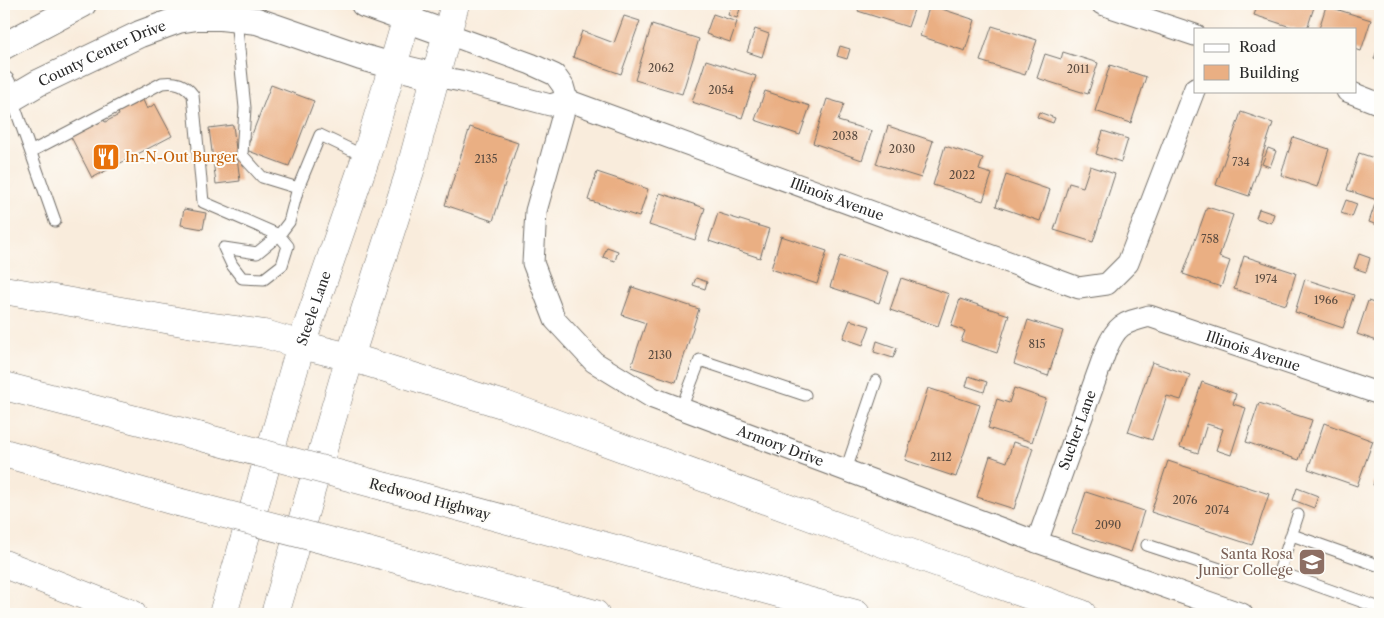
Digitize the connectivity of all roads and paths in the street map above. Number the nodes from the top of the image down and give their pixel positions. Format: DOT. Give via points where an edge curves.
graph roads {
  1 [pos="83,4"];
  2 [pos="364,4"];
  3 [pos="455,4"];
  4 [pos="1102,4"];
  5 [pos="409,12"];
  6 [pos="236,18"];
  7 [pos="448,34"];
  8 [pos="1194,35"];
  9 [pos="4,46"];
  10 [pos="393,66"];
  11 [pos="436,76"];
  12 [pos="1194,91"];
  13 [pos="1349,92"];
  14 [pos="7,95"];
  15 [pos="567,100"];
  16 [pos="1380,104"];
  17 [pos="32,151"];
  18 [pos="366,157"];
  19 [pos="298,188"];
  20 [pos="55,221"];
  21 [pos="279,235"];
  22 [pos="4,290"];
  23 [pos="1126,323"];
  24 [pos="301,345"];
  25 [pos="350,357"];
  26 [pos="876,381"];
  27 [pos="4,386"];
  28 [pos="1380,394"];
  29 [pos="805,395"];
  30 [pos="681,409"];
  31 [pos="4,453"];
  32 [pos="846,470"];
  33 [pos="1298,515"];
  34 [pos="1292,536"];
  35 [pos="1037,542"];
  36 [pos="1147,545"];
  37 [pos="4,564"];
  38 [pos="1380,566"];
  39 [pos="1229,572"];
  40 [pos="1380,608"];
  41 [pos="132,614"];
  42 [pos="223,614"];
  43 [pos="276,614"];
  44 [pos="594,614"];
  45 [pos="856,614"];
  46 [pos="1082,614"];
  47 [pos="1242,614"];
  1 -- 9 [label="street"];
  2 -- 5 [label="street"];
  3 -- 7 [label="main road"];
  4 -- 8 [label="street"];
  5 -- 7 [label="street"];
  5 -- 10 [label="main road, Steele Lane"];
  6 -- 10 [label="street, County Center Drive" via="256,21"];
  6 -- 14 [label="street, County Center Drive" via="178,20"];
  6 -- 19 [label="lane" via="245,108 242,155 262,177"];
  7 -- 11 [label="main road"];
  7 -- 15 [label="street" via="554,75 563,86"];
  10 -- 11 [label="street, County Center Drive"];
  10 -- 18 [label="main road, Steele Lane"];
  11 -- 15 [label="street, Illinois Avenue" via="550,105"];
  11 -- 25 [label="main road" via="410,171"];
  12 -- 15 [label="street, Illinois Avenue" via="1128,263 1107,284 1079,288"];
  13 -- 16 [label="street"];
  14 -- 17 [label="lane"];
  15 -- 30 [label="street, Armory Drive" via="536,211 533,262 555,320 594,362 653,398"];
  17 -- 20 [label="lane"];
  17 -- 21 [label="lane" via="162,83 180,84 193,95 203,202"];
  18 -- 19 [label="lane" via="320,135"];
  18 -- 24 [label="main road, Steele Lane"];
  19 -- 21 [label="lane" via="289,222"];
  21 -- 21 [label="lane" via="257,253 224,248 242,278 264,279 282,265 288,246"];
  22 -- 24 [label="main road" via="265,334"];
  23 -- 28 [label="street, Illinois Avenue" via="1149,316"];
  23 -- 35 [label="street, Sucher Lane" via="1113,333 1106,350"];
  24 -- 25 [label="main road"];
  24 -- 42 [label="main road, Steele Lane"];
  25 -- 43 [label="main road"];
  25 -- 46 [label="main road" via="505,405"];
  26 -- 32 [label="lane"];
  27 -- 45 [label="main road, Redwood Highway, bridge"];
  29 -- 30 [label="lane" via="700,360"];
  30 -- 32 [label="street, Armory Drive"];
  31 -- 44 [label="main road, bridge"];
  32 -- 35 [label="street, Armory Drive"];
  33 -- 34 [label="lane"];
  34 -- 38 [label="lane"];
  34 -- 40 [label="lane" via="1279,572"];
  35 -- 47 [label="street, Armory Drive"];
  36 -- 39 [label="lane"];
  37 -- 41 [label="main road"];
}
